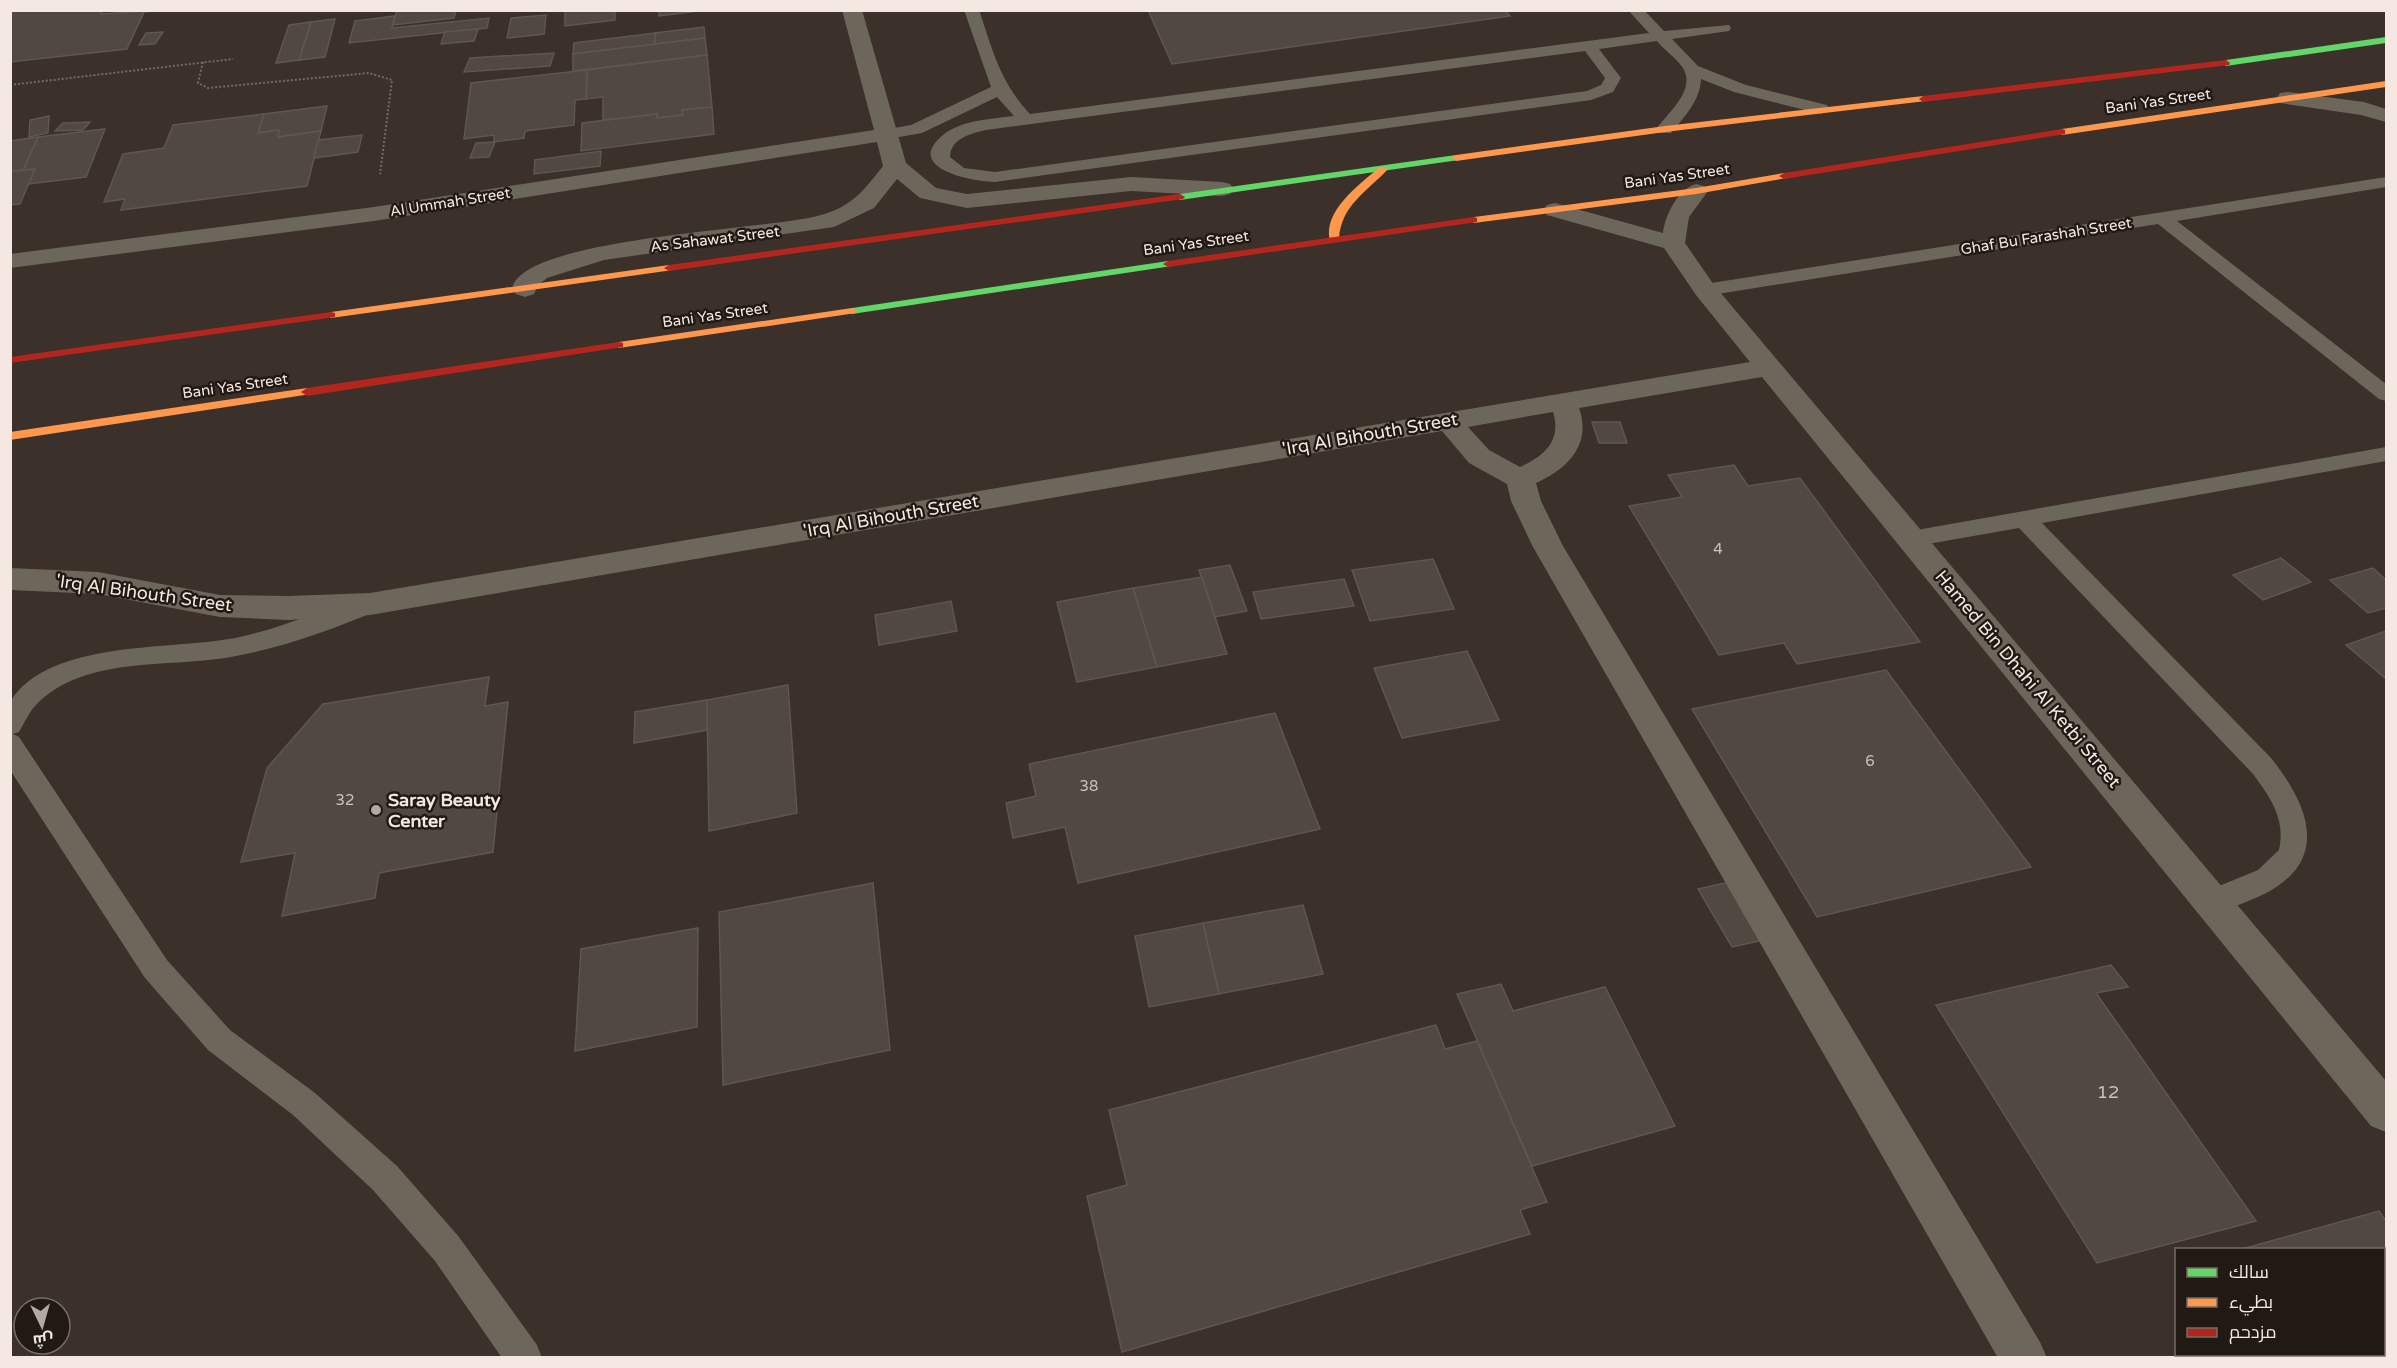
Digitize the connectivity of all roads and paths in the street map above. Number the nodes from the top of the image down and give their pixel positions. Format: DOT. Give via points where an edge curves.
graph roads {
  1 [pos="852,10"];
  2 [pos="971,10"];
  3 [pos="1635,10"];
  4 [pos="1723,28"];
  5 [pos="1662,37"];
  6 [pos="2386,39"];
  7 [pos="1589,46"];
  8 [pos="233,58"];
  9 [pos="202,62"];
  10 [pos="1692,69"];
  11 [pos="2386,84"];
  12 [pos="10,86"];
  13 [pos="1000,89"];
  14 [pos="2288,98"];
  15 [pos="1821,109"];
  16 [pos="2386,116"];
  17 [pos="1026,120"];
  18 [pos="1665,129"];
  19 [pos="888,134"];
  20 [pos="895,166"];
  21 [pos="1383,170"];
  22 [pos="2386,182"];
  23 [pos="1222,189"];
  24 [pos="1696,191"];
  25 [pos="1555,210"];
  26 [pos="374,214"];
  27 [pos="2161,218"];
  28 [pos="1334,239"];
  29 [pos="1673,243"];
  30 [pos="10,261"];
  31 [pos="525,289"];
  32 [pos="1705,290"];
  33 [pos="10,360"];
  34 [pos="1769,367"];
  35 [pos="2386,394"];
  36 [pos="1563,402"];
  37 [pos="1450,420"];
  38 [pos="10,436"];
  39 [pos="2386,454"];
  40 [pos="1520,478"];
  41 [pos="2024,519"];
  42 [pos="1911,539"];
  43 [pos="10,579"];
  44 [pos="370,604"];
  45 [pos="10,725"];
  46 [pos="10,744"];
  47 [pos="2212,902"];
  48 [pos="2386,1112"];
  49 [pos="524,1358"];
  50 [pos="2024,1358"];
  1 -- 19 [label="street"];
  2 -- 13 [label="lane"];
  3 -- 5 [label="lane"];
  4 -- 5 [label="lane"];
  5 -- 7 [label="lane"];
  5 -- 10 [label="lane"];
  6 -- 15 [label="main road, Bani Yas Street" via="2211,65"];
  7 -- 17 [label="lane"];
  7 -- 17 [label="lane" via="1613,78 1610,87 1597,94 995,177 957,174 943,163 942,148 958,133"];
  8 -- 9 [label="path"];
  9 -- 12 [label="path"];
  9 -- 26 [label="path" via="198,83 208,88 369,73 392,80"];
  10 -- 15 [label="lane" via="1740,89"];
  10 -- 18 [label="lane" via="1692,94"];
  11 -- 14 [label="main road, Bani Yas Street"];
  13 -- 17 [label="lane"];
  13 -- 19 [label="lane" via="916,129"];
  14 -- 16 [label="street"];
  14 -- 24 [label="main road, Bani Yas Street"];
  15 -- 18 [label="main road, Bani Yas Street"];
  18 -- 21 [label="main road, Bani Yas Street"];
  19 -- 20 [label="street"];
  19 -- 26 [label="street, Al Ummah Street"];
  20 -- 23 [label="street" via="927,193 967,201 1131,184"];
  20 -- 31 [label="street, As Sahawat Street" via="866,203 826,222 601,253 538,273 526,282"];
  21 -- 23 [label="main road, Bani Yas Street"];
  21 -- 28 [label="main road" via="1339,213 1332,230"];
  22 -- 27 [label="lane, Ghaf Bu Farashah Street"];
  23 -- 31 [label="main road, Bani Yas Street"];
  24 -- 25 [label="main road, Bani Yas Street"];
  24 -- 29 [label="street" via="1677,217"];
  25 -- 28 [label="main road, Bani Yas Street"];
  25 -- 29 [label="street"];
  26 -- 30 [label="street, Al Ummah Street"];
  27 -- 32 [label="lane, Ghaf Bu Farashah Street"];
  27 -- 35 [label="lane"];
  28 -- 38 [label="main road, Bani Yas Street"];
  29 -- 32 [label="street, Hamed Bin Dhahi Al Ketbi Street"];
  31 -- 33 [label="main road, Bani Yas Street"];
  32 -- 34 [label="street, Hamed Bin Dhahi Al Ketbi Street"];
  34 -- 36 [label="street, 'Irq Al Bihouth Street"];
  34 -- 42 [label="street, Hamed Bin Dhahi Al Ketbi Street"];
  36 -- 37 [label="street, 'Irq Al Bihouth Street"];
  36 -- 40 [label="street" via="1571,432 1566,447 1540,471"];
  37 -- 40 [label="street" via="1458,438 1474,454"];
  37 -- 44 [label="street, 'Irq Al Bihouth Street"];
  39 -- 41 [label="lane"];
  40 -- 50 [label="street" via="1526,501 1548,547"];
  41 -- 42 [label="lane"];
  41 -- 47 [label="lane" via="2262,766 2288,803 2295,822 2291,856 2266,880"];
  42 -- 47 [label="street, Hamed Bin Dhahi Al Ketbi Street"];
  43 -- 44 [label="street, 'Irq Al Bihouth Street" via="98,583 220,606"];
  44 -- 45 [label="lane" via="280,637 233,648 92,663 62,674 34,691"];
  46 -- 49 [label="lane" via="156,969 219,1040 304,1104 385,1178 447,1249"];
  47 -- 48 [label="street, Hamed Bin Dhahi Al Ketbi Street"];
}
